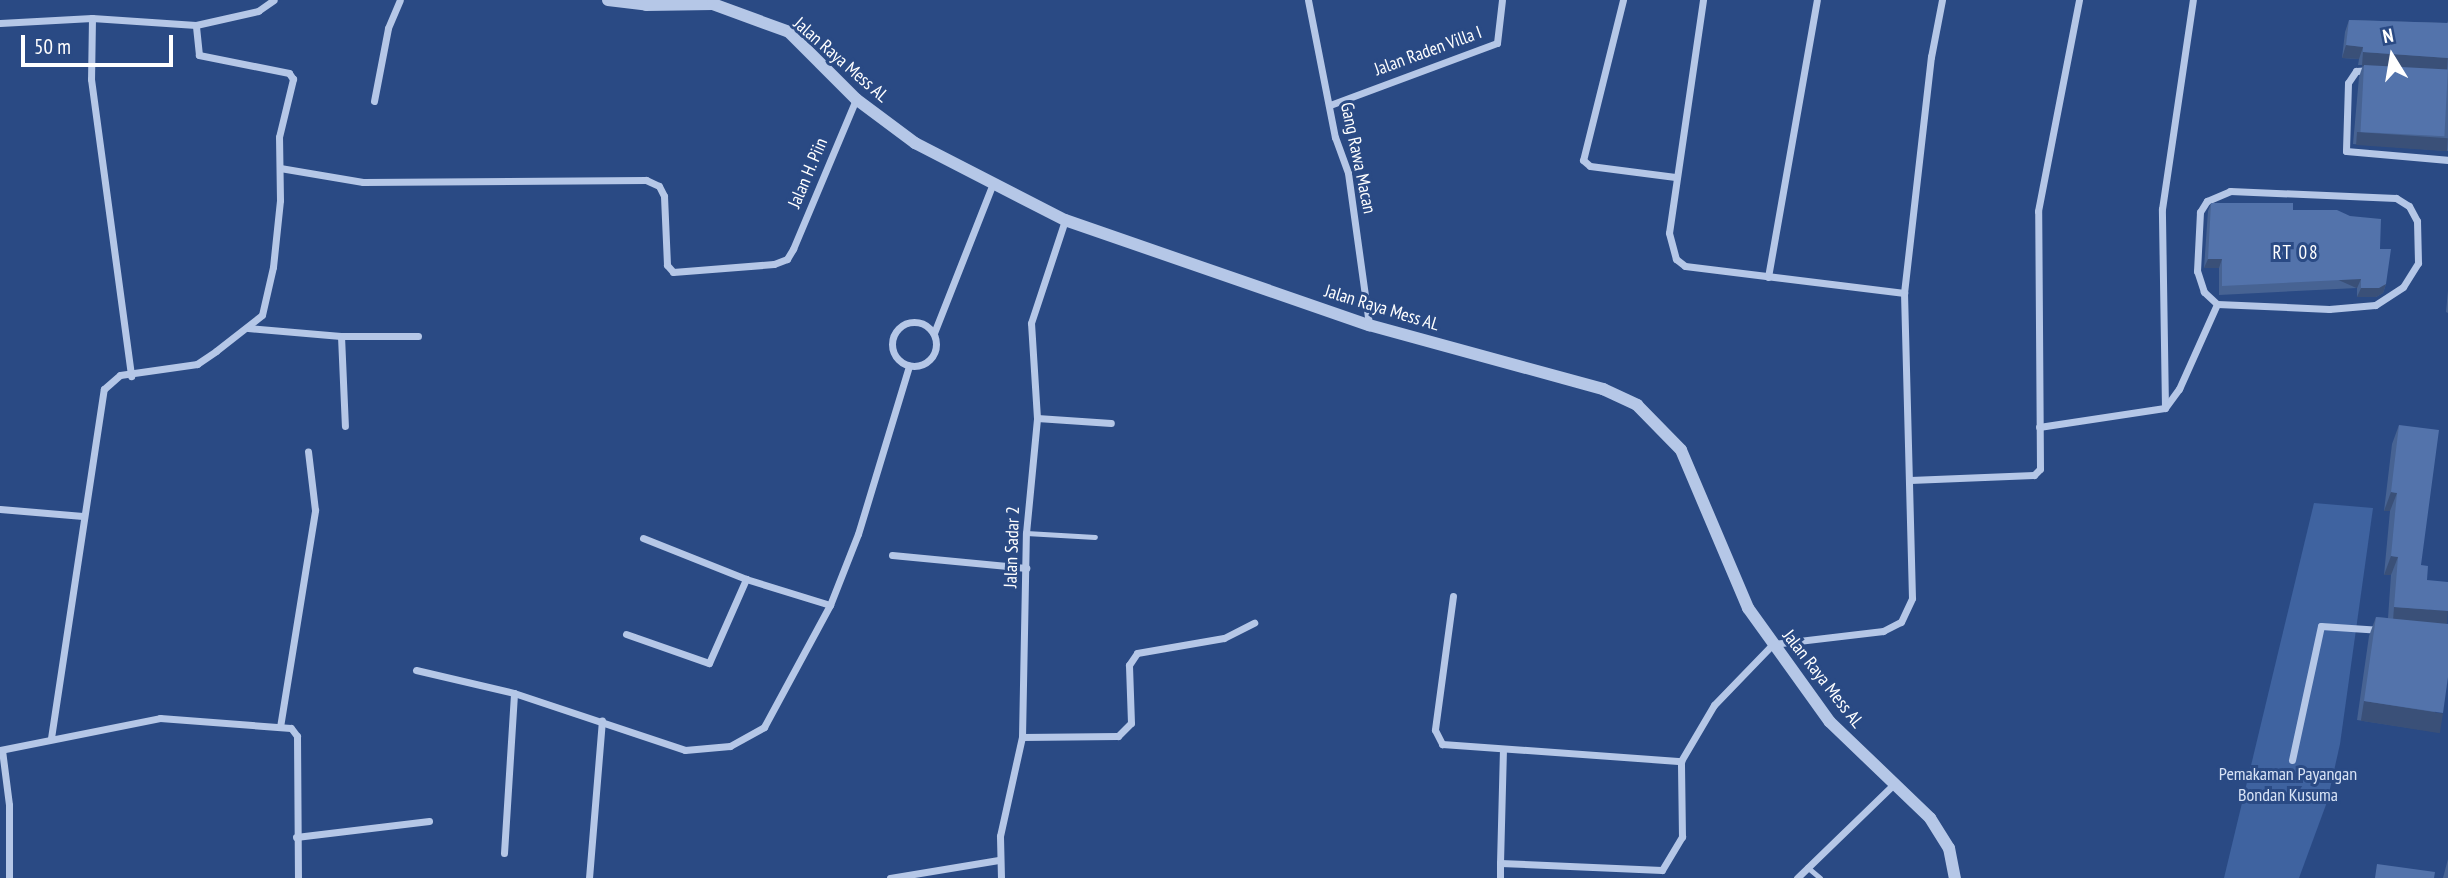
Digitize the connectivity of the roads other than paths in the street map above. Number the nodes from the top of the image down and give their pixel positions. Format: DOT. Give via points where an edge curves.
graph roads {
  1 [pos="274,0"];
  2 [pos="400,0"];
  3 [pos="608,0"];
  4 [pos="1308,0"];
  5 [pos="1502,0"];
  6 [pos="1623,0"];
  7 [pos="1703,0"];
  8 [pos="1817,0"];
  9 [pos="1942,0"];
  10 [pos="2079,0"];
  11 [pos="2193,0"];
  12 [pos="714,2"];
  13 [pos="92,18"];
  14 [pos="0,23"];
  15 [pos="195,25"];
  16 [pos="2386,72"];
  17 [pos="856,99"];
  18 [pos="374,101"];
  19 [pos="1330,105"];
  20 [pos="2448,160"];
  21 [pos="280,168"];
  22 [pos="1675,177"];
  23 [pos="992,186"];
  24 [pos="1065,220"];
  25 [pos="1768,277"];
  26 [pos="1905,293"];
  27 [pos="2217,304"];
  28 [pos="1369,325"];
  29 [pos="248,328"];
  30 [pos="934,333"];
  31 [pos="341,336"];
  32 [pos="418,336"];
  33 [pos="909,366"];
  34 [pos="131,376"];
  35 [pos="2165,408"];
  36 [pos="1037,418"];
  37 [pos="1111,423"];
  38 [pos="345,426"];
  39 [pos="2039,428"];
  40 [pos="308,451"];
  41 [pos="1910,480"];
  42 [pos="0,509"];
  43 [pos="83,516"];
  44 [pos="1026,533"];
  45 [pos="1095,537"];
  46 [pos="643,538"];
  47 [pos="892,555"];
  48 [pos="1026,568"];
  49 [pos="746,579"];
  50 [pos="1453,596"];
  51 [pos="830,605"];
  52 [pos="1254,623"];
  53 [pos="2394,631"];
  54 [pos="626,634"];
  55 [pos="1773,644"];
  56 [pos="416,670"];
  57 [pos="514,693"];
  58 [pos="602,721"];
  59 [pos="280,727"];
  60 [pos="1022,737"];
  61 [pos="51,738"];
  62 [pos="1,750"];
  63 [pos="1503,752"];
  64 [pos="2292,760"];
  65 [pos="1681,761"];
  66 [pos="1893,785"];
  67 [pos="429,821"];
  68 [pos="296,837"];
  69 [pos="504,853"];
  70 [pos="999,860"];
  71 [pos="1500,863"];
  72 [pos="1807,867"];
  73 [pos="9,878"];
  74 [pos="298,878"];
  75 [pos="589,878"];
  76 [pos="890,878"];
  77 [pos="1001,878"];
  78 [pos="1500,878"];
  79 [pos="1797,878"];
  80 [pos="1821,878"];
  81 [pos="1955,878"];
  1 -- 15 [label="street" via="258,11"];
  2 -- 18 [label="street" via="388,28"];
  3 -- 12 [label="street, Jalan Raya Mess AL" via="646,5"];
  4 -- 19 [label="street, Gang Rawa Macan"];
  5 -- 19 [label="street, Jalan Raden Villa I" via="1497,43"];
  6 -- 22 [label="street" via="1583,160 1590,166"];
  7 -- 22 [label="street"];
  8 -- 25 [label="street"];
  9 -- 26 [label="street" via="1931,57"];
  10 -- 39 [label="street" via="2038,211"];
  11 -- 35 [label="street" via="2162,209"];
  12 -- 17 [label="street, Jalan Raya Mess AL" via="789,32"];
  13 -- 14 [label="street"];
  13 -- 15 [label="street"];
  13 -- 34 [label="street" via="91,79"];
  15 -- 21 [label="street" via="199,55 283,72 293,79 279,137"];
  16 -- 20 [label="street" via="2361,70 2350,79 2346,151"];
  17 -- 21 [label="street, Jalan H. Piin" via="787,259 761,266 673,272 667,265 664,196 659,186 646,180 363,182"];
  17 -- 23 [label="street, Jalan Raya Mess AL" via="915,143"];
  19 -- 28 [label="street, Gang Rawa Macan" via="1348,173"];
  21 -- 29 [label="street" via="272,267 262,315"];
  22 -- 25 [label="street" via="1669,233 1676,259 1685,266"];
  23 -- 24 [label="street, Jalan Raya Mess AL"];
  23 -- 30 [label="street"];
  24 -- 28 [label="street, Jalan Raya Mess AL"];
  24 -- 36 [label="street, Jalan Sadar 2" via="1031,323"];
  25 -- 26 [label="street"];
  26 -- 41 [label="street"];
  27 -- 27 [label="street" via="2204,292 2197,271 2200,212 2217,194 2377,195 2409,206 2417,221 2418,263 2413,276 2375,305 2329,309"];
  27 -- 35 [label="street" via="2203,340"];
  28 -- 55 [label="street, Jalan Raya Mess AL" via="1603,388 1637,405 1681,450 1748,608"];
  29 -- 31 [label="street"];
  29 -- 34 [label="street" via="197,364"];
  30 -- 33 [label="street" via="933,357 922,365"];
  30 -- 33 [label="street" via="920,322 896,331 895,356"];
  31 -- 32 [label="street"];
  31 -- 38 [label="street"];
  33 -- 51 [label="street" via="858,534"];
  34 -- 43 [label="street" via="110,379 104,389"];
  35 -- 39 [label="street"];
  36 -- 37 [label="street"];
  36 -- 44 [label="street, Jalan Sadar 2"];
  39 -- 41 [label="street" via="2039,469 2034,475"];
  40 -- 59 [label="street" via="315,510"];
  41 -- 55 [label="street" via="1912,597 1901,622 1883,631"];
  42 -- 43 [label="street"];
  43 -- 61 [label="street"];
  44 -- 45 [label="lane"];
  44 -- 48 [label="street, Jalan Sadar 2"];
  46 -- 49 [label="street"];
  47 -- 48 [label="street"];
  48 -- 60 [label="street, Jalan Sadar 2"];
  49 -- 51 [label="street"];
  49 -- 54 [label="street" via="709,663"];
  50 -- 63 [label="street" via="1435,730 1442,744"];
  51 -- 58 [label="street" via="775,710 752,736 711,751 685,750"];
  52 -- 60 [label="street" via="1224,638 1137,653 1129,665 1131,723 1118,736"];
  53 -- 64 [label="street" via="2321,626"];
  55 -- 65 [label="street" via="1714,705"];
  55 -- 66 [label="street, Jalan Raya Mess AL" via="1830,722"];
  56 -- 57 [label="street"];
  57 -- 58 [label="street"];
  57 -- 69 [label="street"];
  58 -- 75 [label="street"];
  59 -- 61 [label="street" via="160,718"];
  59 -- 68 [label="street" via="291,728 297,736"];
  60 -- 70 [label="street, Jalan Sadar 2"];
  61 -- 62 [label="street"];
  62 -- 73 [label="street" via="9,805"];
  63 -- 65 [label="street"];
  63 -- 71 [label="street"];
  65 -- 71 [label="street" via="1682,837 1662,870"];
  66 -- 72 [label="street"];
  66 -- 81 [label="street, Jalan Raya Mess AL" via="1930,818 1949,848"];
  67 -- 68 [label="street"];
  68 -- 74 [label="street"];
  70 -- 76 [label="street"];
  70 -- 77 [label="street, Jalan Sadar 2"];
  71 -- 78 [label="street"];
  72 -- 79 [label="street"];
  72 -- 80 [label="lane"];
}
